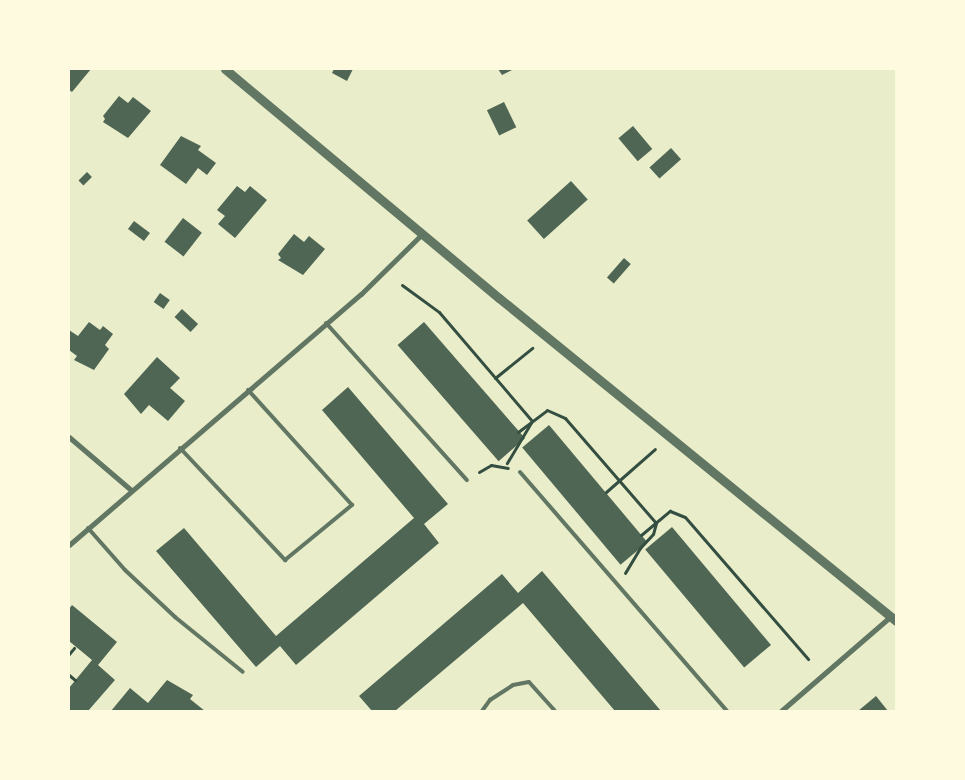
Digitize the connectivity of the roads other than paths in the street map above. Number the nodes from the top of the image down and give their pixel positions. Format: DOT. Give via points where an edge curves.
graph roads {
  1 [pos="225,69"];
  2 [pos="423,233"];
  3 [pos="326,323"];
  4 [pos="248,390"];
  5 [pos="69,436"];
  6 [pos="180,448"];
  7 [pos="518,470"];
  8 [pos="467,480"];
  9 [pos="131,490"];
  10 [pos="88,528"];
  11 [pos="69,545"];
  12 [pos="894,619"];
  13 [pos="243,672"];
  14 [pos="482,711"];
  15 [pos="555,711"];
  16 [pos="727,711"];
  17 [pos="781,711"];
  1 -- 2 [label="street"];
  2 -- 3 [label="street"];
  2 -- 12 [label="street"];
  3 -- 4 [label="street"];
  3 -- 8 [label="lane"];
  4 -- 6 [label="street"];
  4 -- 6 [label="lane" via="352,505 285,560"];
  5 -- 9 [label="street"];
  6 -- 9 [label="street"];
  7 -- 16 [label="lane"];
  9 -- 10 [label="street"];
  10 -- 11 [label="street"];
  10 -- 13 [label="lane" via="125,570 175,617"];
  12 -- 17 [label="street"];
  14 -- 15 [label="lane" via="490,700 513,685 529,682"];
}
